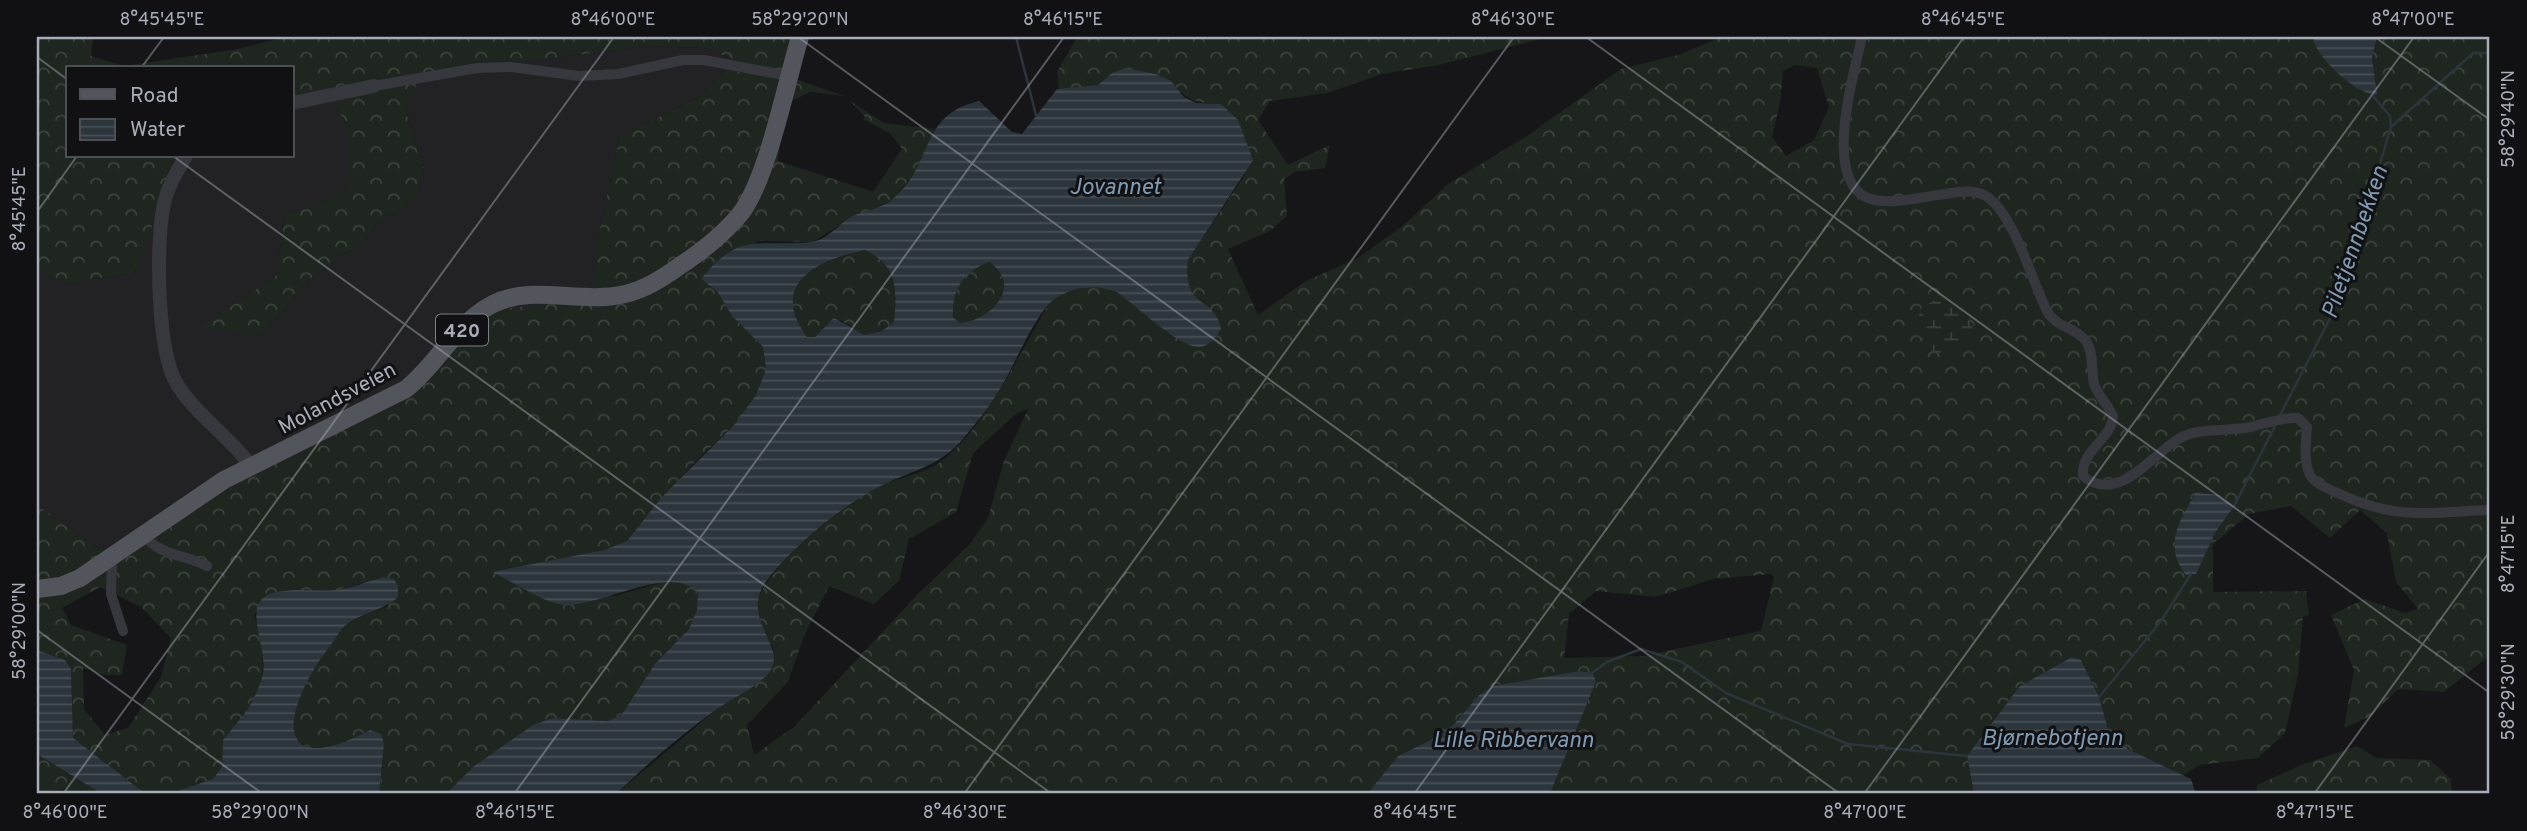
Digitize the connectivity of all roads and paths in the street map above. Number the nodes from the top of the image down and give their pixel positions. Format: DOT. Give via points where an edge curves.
graph roads {
  1 [pos="800,37"];
  2 [pos="1862,37"];
  3 [pos="789,76"];
  4 [pos="374,86"];
  5 [pos="294,103"];
  6 [pos="185,158"];
  7 [pos="252,467"];
  8 [pos="2490,510"];
  9 [pos="144,535"];
  10 [pos="112,558"];
  11 [pos="207,566"];
  12 [pos="37,589"];
  13 [pos="123,631"];
  1 -- 3 [label="main road, Molandsveien / 420"];
  2 -- 8 [label="street" via="1844,147 1843,166 1849,184 1875,200 1963,191 1990,198 2020,249 2047,312 2085,340 2090,349 2095,386 2113,416 2110,428 2083,466 2083,476 2092,483 2107,486 2130,477 2181,438 2284,417 2298,418 2307,427 2309,472 2314,480 2367,506 2401,514"];
  3 -- 4 [label="street" via="693,60 579,76 477,68"];
  3 -- 7 [label="main road, Molandsveien / 420" via="750,198 730,225 688,260 651,285 624,295 522,296 494,304 471,320 406,389"];
  4 -- 5 [label="street"];
  6 -- 7 [label="street" via="172,179 163,210 160,307 165,356 178,387"];
  7 -- 9 [label="main road, Molandsveien / 420"];
  9 -- 10 [label="main road, Molandsveien / 420"];
  9 -- 11 [label="street" via="156,550 188,556"];
  10 -- 12 [label="main road, Molandsveien / 420" via="61,586"];
  10 -- 13 [label="street" via="111,594"];
}
